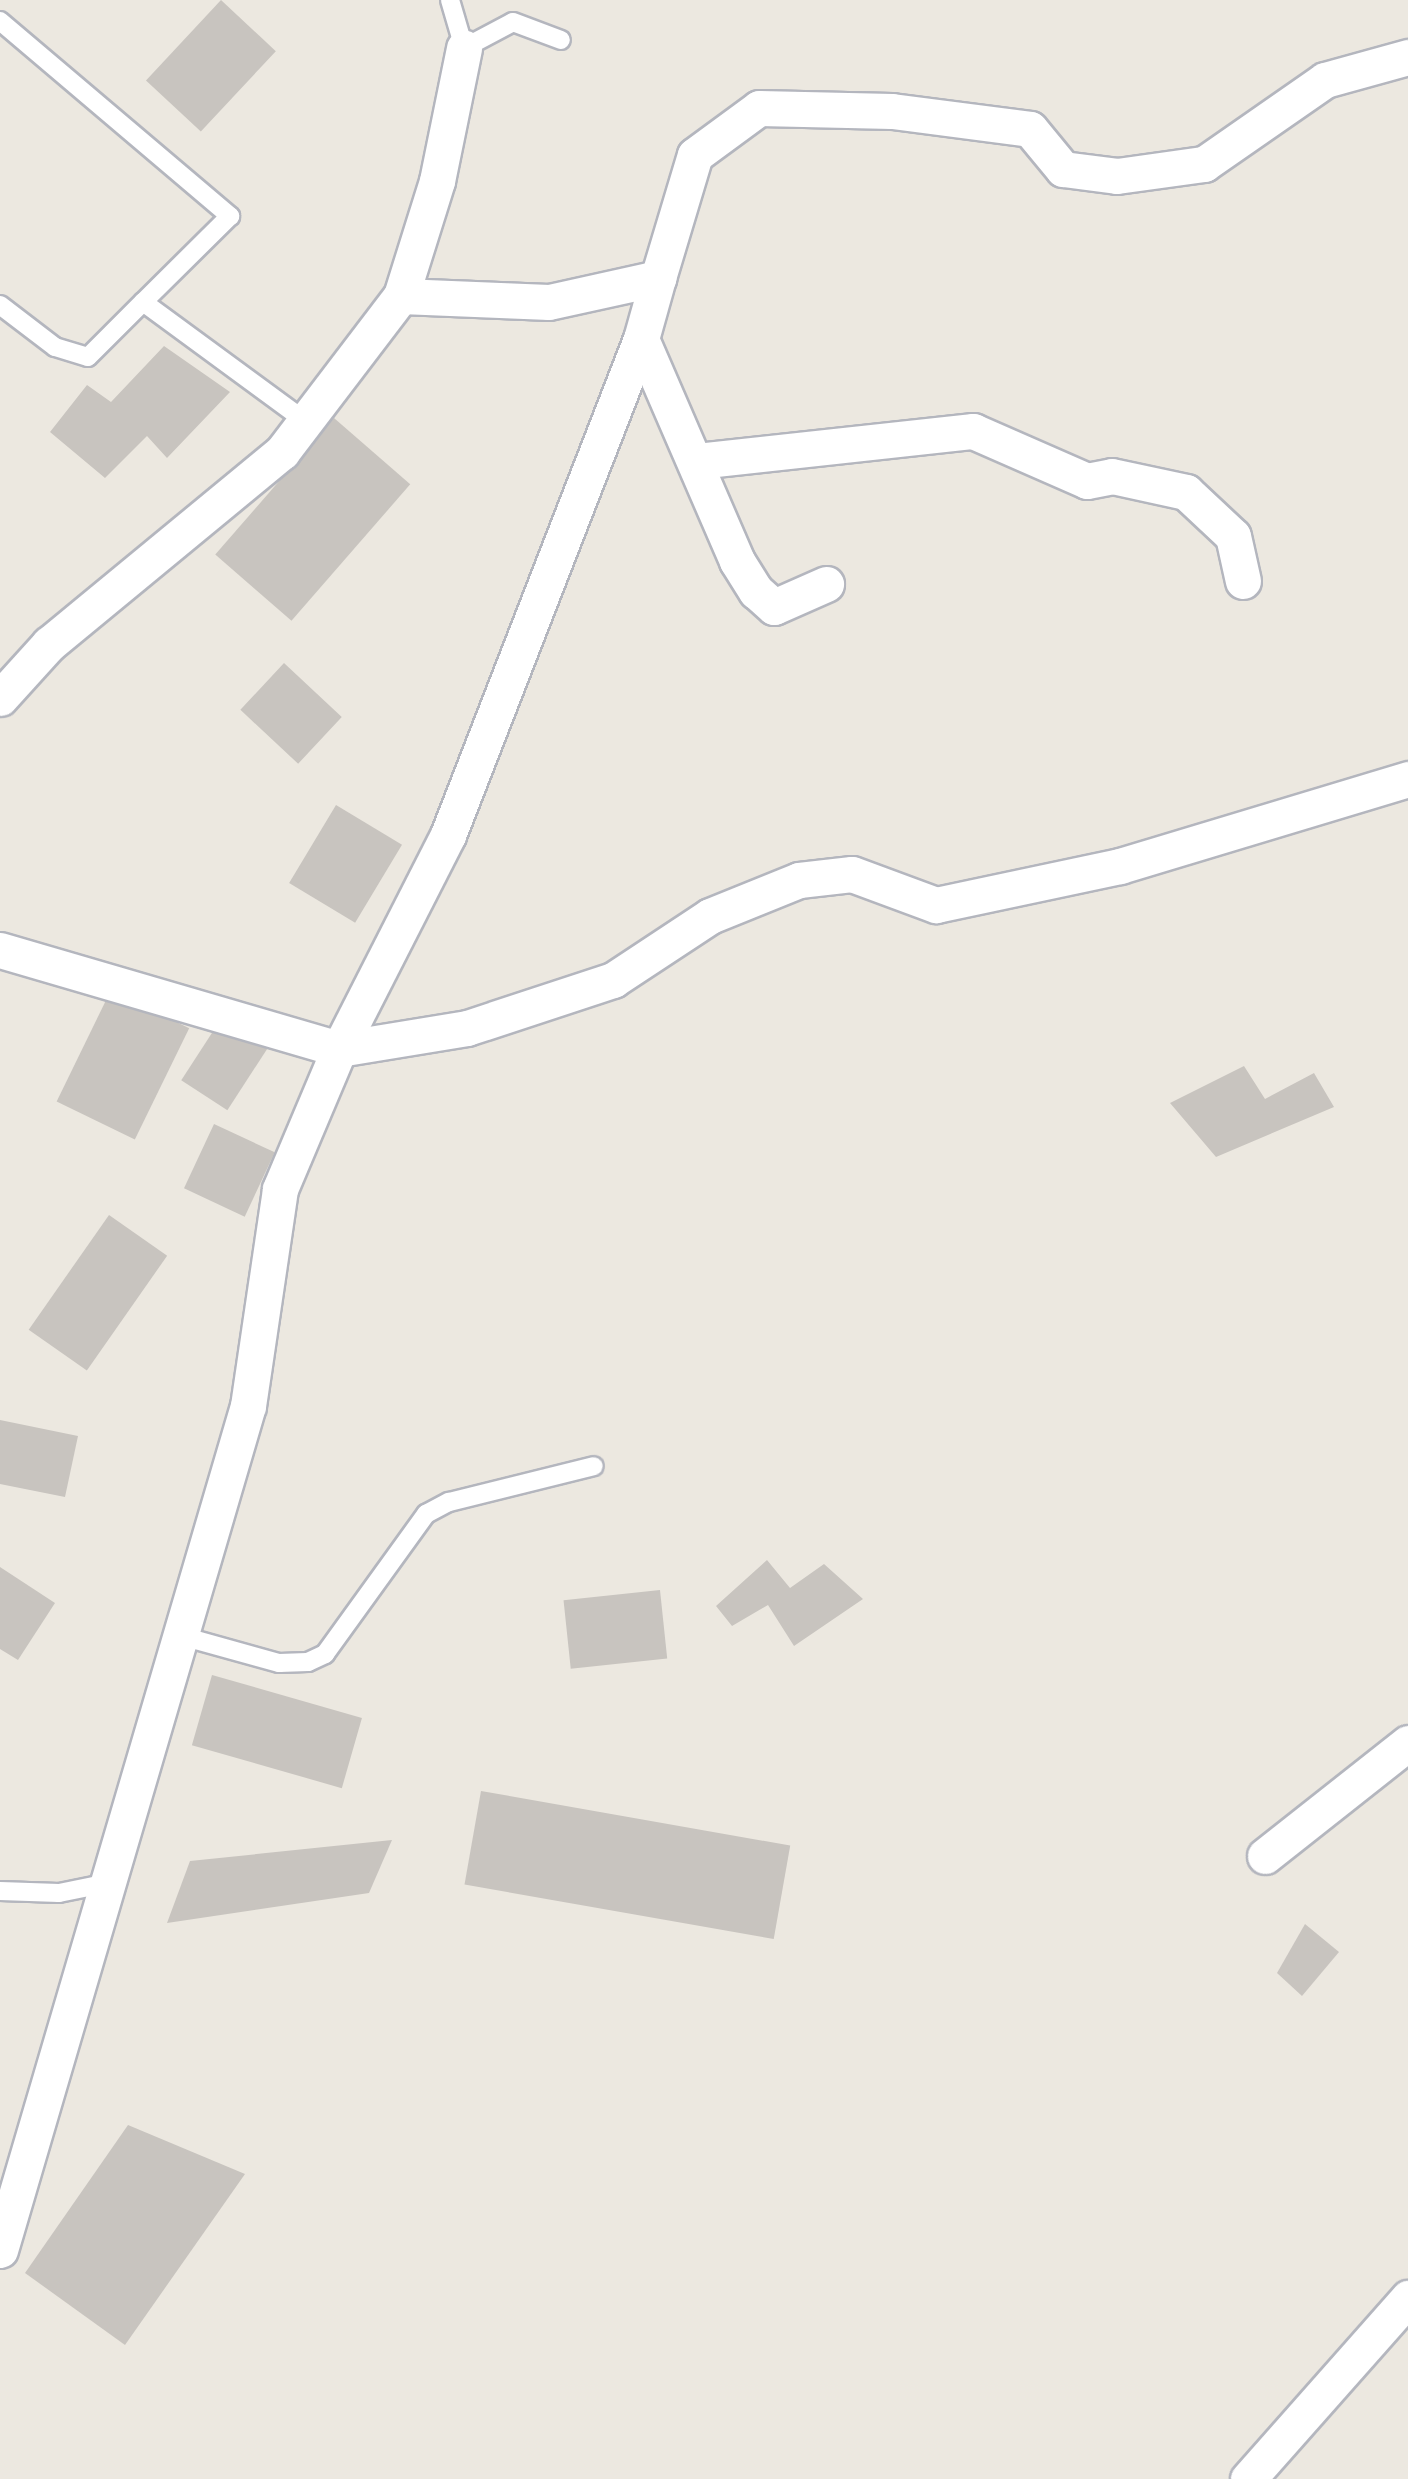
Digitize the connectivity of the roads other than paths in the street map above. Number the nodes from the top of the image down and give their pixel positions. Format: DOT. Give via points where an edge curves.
graph roads {
  1 [pos="450,0"];
  2 [pos="0,21"];
  3 [pos="561,40"];
  4 [pos="464,48"];
  5 [pos="1408,57"];
  6 [pos="658,278"];
  7 [pos="401,296"];
  8 [pos="143,302"];
  9 [pos="0,305"];
  10 [pos="641,339"];
  11 [pos="308,423"];
  12 [pos="697,462"];
  13 [pos="1243,582"];
  14 [pos="826,584"];
  15 [pos="0,698"];
  16 [pos="1408,779"];
  17 [pos="0,950"];
  18 [pos="340,1049"];
  19 [pos="594,1466"];
  20 [pos="178,1635"];
  21 [pos="1408,1743"];
  22 [pos="1265,1856"];
  23 [pos="112,1882"];
  24 [pos="0,1891"];
  25 [pos="0,2250"];
  26 [pos="1408,2298"];
  27 [pos="1248,2479"];
  1 -- 4 [label="lane"];
  2 -- 8 [label="lane" via="230,216"];
  3 -- 4 [label="lane" via="513,22"];
  4 -- 7 [label="street" via="436,181"];
  5 -- 6 [label="street" via="1324,80 1204,164 1117,176 1063,169 1030,129 892,111 759,108 696,155"];
  6 -- 7 [label="street" via="549,302"];
  6 -- 10 [label="street"];
  7 -- 11 [label="street"];
  8 -- 9 [label="lane" via="88,357 54,347"];
  8 -- 11 [label="lane"];
  10 -- 12 [label="street"];
  10 -- 18 [label="street" via="448,835"];
  11 -- 15 [label="street" via="282,452 48,644"];
  12 -- 13 [label="street" via="973,431 1087,481 1112,476 1186,492 1234,536"];
  12 -- 14 [label="street" via="736,561 756,590 774,607"];
  16 -- 18 [label="street" via="1157,856 936,905 852,874 800,880 710,916 613,980 467,1028"];
  17 -- 18 [label="street"];
  18 -- 20 [label="street" via="280,1189 248,1406"];
  19 -- 20 [label="lane" via="426,1514 325,1654 308,1662 279,1663"];
  20 -- 23 [label="street"];
  21 -- 22 [label="street"];
  23 -- 24 [label="lane" via="58,1894"];
  23 -- 25 [label="street"];
  26 -- 27 [label="street"];
}
